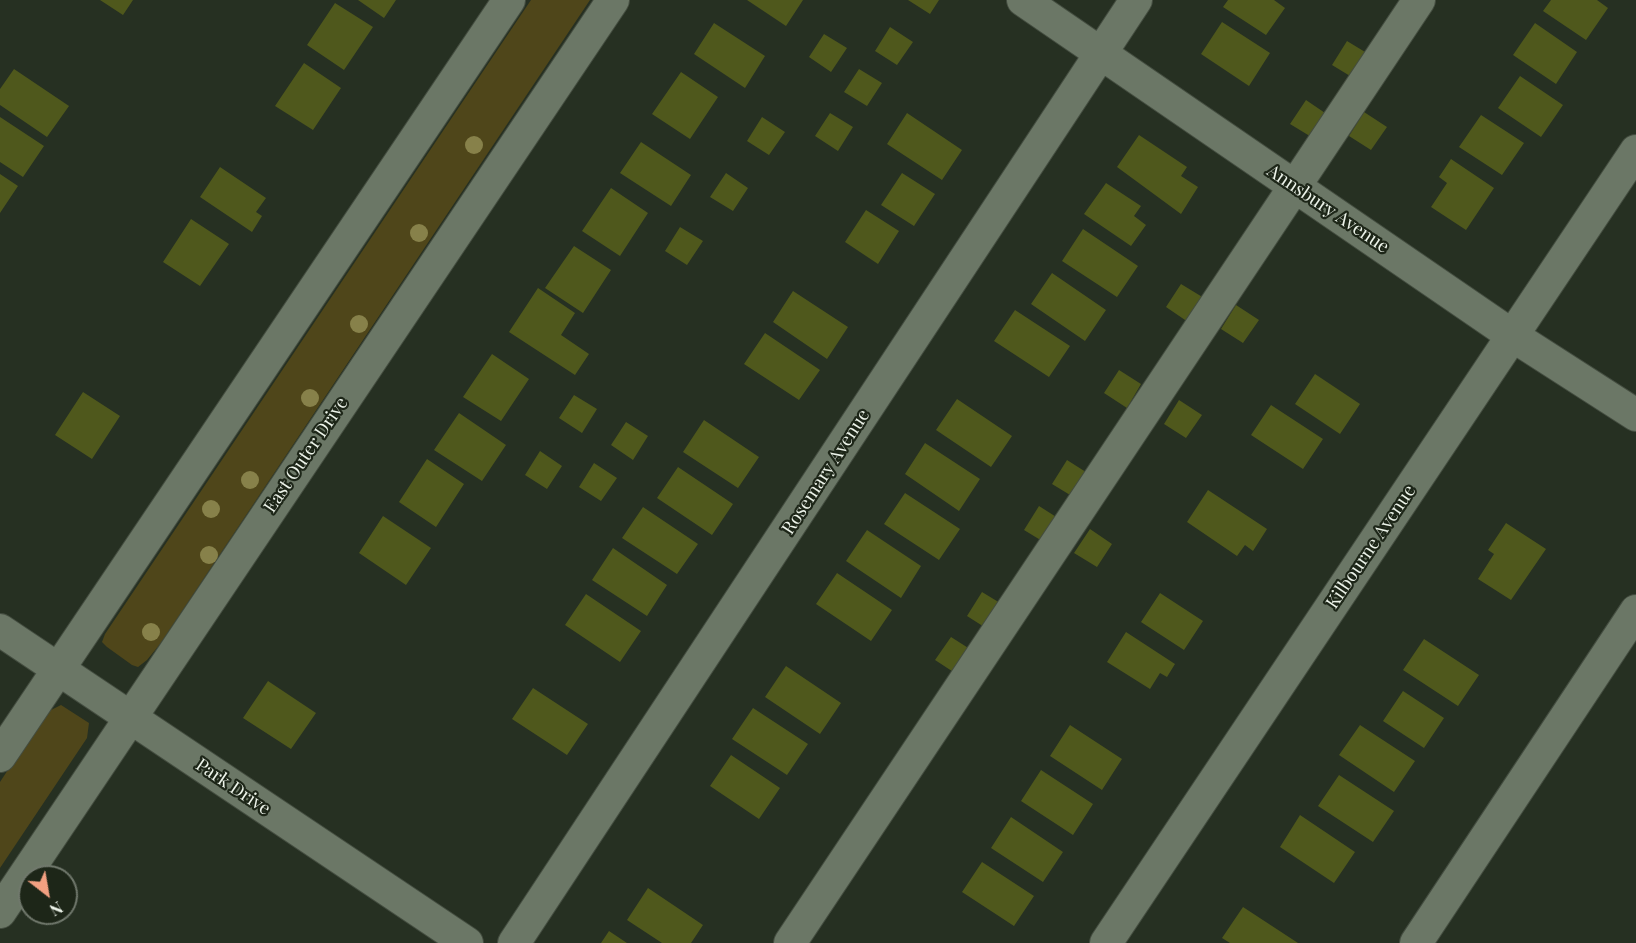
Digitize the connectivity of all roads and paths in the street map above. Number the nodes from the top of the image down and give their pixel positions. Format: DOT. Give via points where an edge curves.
graph roads {
  1 [pos="509,0"];
  2 [pos="613,0"];
  3 [pos="1023,0"];
  4 [pos="1136,0"];
  5 [pos="1419,0"];
  6 [pos="1101,54"];
  7 [pos="1636,151"];
  8 [pos="1294,186"];
  9 [pos="1513,336"];
  10 [pos="1636,415"];
  11 [pos="1636,611"];
  12 [pos="0,630"];
  13 [pos="59,670"];
  14 [pos="129,717"];
  15 [pos="0,756"];
  16 [pos="0,912"];
  17 [pos="467,943"];
  18 [pos="514,943"];
  19 [pos="790,943"];
  20 [pos="1106,943"];
  21 [pos="1416,943"];
  1 -- 13 [label="street"];
  2 -- 14 [label="street, East Outer Drive"];
  3 -- 6 [label="street, Annsbury Avenue"];
  4 -- 6 [label="street, Rosemary Avenue"];
  5 -- 8 [label="street"];
  6 -- 8 [label="street, Annsbury Avenue"];
  6 -- 18 [label="street, Rosemary Avenue"];
  7 -- 9 [label="street, Kilbourne Avenue"];
  8 -- 9 [label="street, Annsbury Avenue"];
  8 -- 19 [label="street"];
  9 -- 10 [label="street, Annsbury Avenue"];
  9 -- 20 [label="street, Kilbourne Avenue"];
  11 -- 21 [label="street"];
  12 -- 13 [label="street, Park Drive"];
  13 -- 14 [label="street, Park Drive"];
  13 -- 15 [label="street"];
  14 -- 16 [label="street, East Outer Drive"];
  14 -- 17 [label="street, Park Drive"];
}
